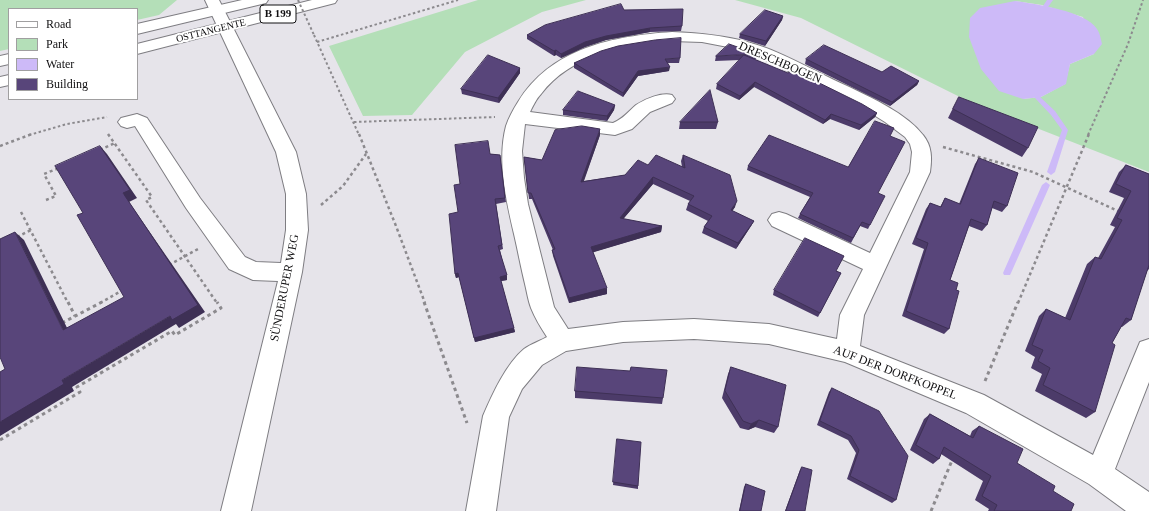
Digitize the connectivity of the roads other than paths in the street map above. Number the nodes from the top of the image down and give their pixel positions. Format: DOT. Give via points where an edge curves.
graph roads {
  1 [pos="261,0"];
  2 [pos="330,0"];
  3 [pos="215,5"];
  4 [pos="225,27"];
  5 [pos="138,29"];
  6 [pos="138,49"];
  7 [pos="666,99"];
  8 [pos="518,117"];
  9 [pos="127,122"];
  10 [pos="778,220"];
  11 [pos="875,265"];
  12 [pos="291,272"];
  13 [pos="562,341"];
  14 [pos="1149,350"];
  15 [pos="847,352"];
  16 [pos="1099,474"];
  17 [pos="1149,510"];
  18 [pos="236,511"];
  19 [pos="481,511"];
  1 -- 3 [label="street, OSTTANGENTE / B 199"];
  2 -- 4 [label="street, OSTTANGENTE / B 199"];
  3 -- 4 [label="street, SÜNDERUPER WEG"];
  3 -- 5 [label="street, OSTTANGENTE / B 199"];
  4 -- 6 [label="street, OSTTANGENTE / B 199"];
  4 -- 12 [label="street, SÜNDERUPER WEG" via="286,152 296,194 297,212"];
  7 -- 8 [label="street" via="644,108 626,125 615,129"];
  8 -- 11 [label="street, DRESCHBOGEN" via="535,86 553,71 607,45 636,38 698,36 750,48 785,62 853,96 902,125 917,140 922,153 920,172"];
  8 -- 13 [label="street, DRESCHBOGEN" via="513,140 514,186 542,306"];
  9 -- 12 [label="street" via="141,122 237,263 253,271"];
  10 -- 11 [label="street"];
  11 -- 15 [label="street" via="852,315"];
  12 -- 18 [label="street, SÜNDERUPER WEG"];
  13 -- 15 [label="street, AUF DER DORFKOPPEL" via="623,332 694,329 769,334"];
  13 -- 19 [label="street, AUF DER DORFKOPPEL" via="533,357 513,381 496,416"];
  14 -- 16 [label="street"];
  15 -- 16 [label="street, AUF DER DORFKOPPEL" via="975,404"];
  16 -- 17 [label="street, AUF DER DORFKOPPEL"];
}
